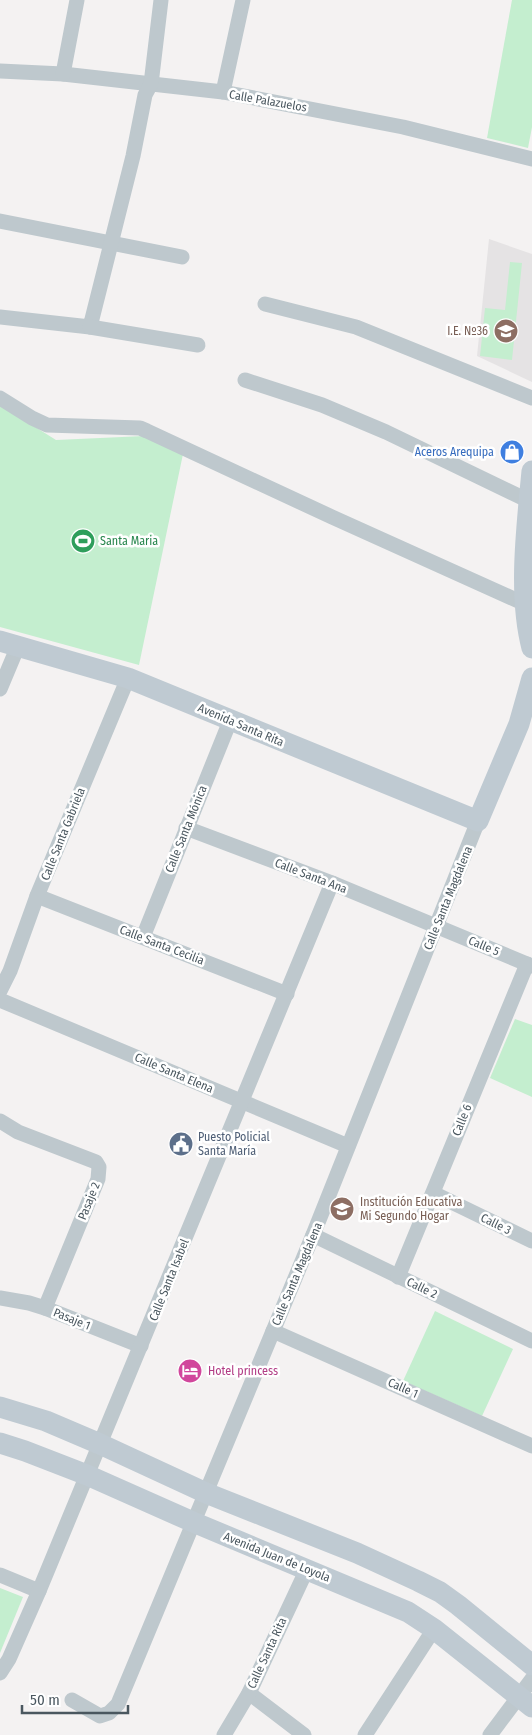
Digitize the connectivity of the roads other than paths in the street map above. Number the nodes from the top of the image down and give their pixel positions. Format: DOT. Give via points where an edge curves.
graph roads {
  1 [pos="77,0"];
  2 [pos="162,0"];
  3 [pos="243,0"];
  4 [pos="0,71"];
  5 [pos="63,74"];
  6 [pos="151,84"];
  7 [pos="223,92"];
  8 [pos="532,159"];
  9 [pos="0,221"];
  10 [pos="111,243"];
  11 [pos="182,257"];
  12 [pos="265,304"];
  13 [pos="0,317"];
  14 [pos="90,327"];
  15 [pos="198,345"];
  16 [pos="245,380"];
  17 [pos="0,398"];
  18 [pos="532,398"];
  19 [pos="532,471"];
  20 [pos="529,501"];
  21 [pos="525,604"];
  22 [pos="9,643"];
  23 [pos="532,648"];
  24 [pos="128,678"];
  25 [pos="532,678"];
  26 [pos="0,689"];
  27 [pos="526,719"];
  28 [pos="230,721"];
  29 [pos="478,821"];
  30 [pos="186,828"];
  31 [pos="332,883"];
  32 [pos="38,896"];
  33 [pos="436,926"];
  34 [pos="143,937"];
  35 [pos="530,965"];
  36 [pos="0,991"];
  37 [pos="287,994"];
  38 [pos="0,1000"];
  39 [pos="242,1102"];
  40 [pos="0,1122"];
  41 [pos="348,1146"];
  42 [pos="433,1193"];
  43 [pos="313,1235"];
  44 [pos="532,1241"];
  45 [pos="398,1277"];
  46 [pos="0,1298"];
  47 [pos="44,1308"];
  48 [pos="273,1331"];
  49 [pos="532,1341"];
  50 [pos="141,1346"];
  51 [pos="0,1407"];
  52 [pos="0,1443"];
  53 [pos="100,1444"];
  54 [pos="532,1446"];
  55 [pos="87,1475"];
  56 [pos="206,1493"];
  57 [pos="193,1522"];
  58 [pos="307,1569"];
  59 [pos="0,1575"];
  60 [pos="39,1591"];
  61 [pos="434,1628"];
  62 [pos="530,1657"];
  63 [pos="0,1673"];
  64 [pos="532,1679"];
  65 [pos="249,1693"];
  66 [pos="72,1700"];
  67 [pos="525,1702"];
  68 [pos="224,1735"];
  69 [pos="304,1735"];
  70 [pos="365,1735"];
  71 [pos="490,1735"];
  1 -- 5 [label="street"];
  2 -- 6 [label="street"];
  3 -- 7 [label="street"];
  4 -- 5 [label="street, Calle Palazuelos"];
  5 -- 6 [label="street, Calle Palazuelos"];
  6 -- 7 [label="street, Calle Palazuelos"];
  6 -- 10 [label="street" via="145,95"];
  7 -- 8 [label="street, Calle Palazuelos" via="403,127"];
  9 -- 10 [label="street"];
  10 -- 11 [label="street"];
  10 -- 14 [label="street"];
  12 -- 18 [label="street" via="356,327"];
  13 -- 14 [label="street"];
  14 -- 15 [label="street"];
  16 -- 20 [label="street" via="322,405 376,428"];
  17 -- 21 [label="street" via="48,425 140,428"];
  19 -- 20 [label="street"];
  20 -- 21 [label="street"];
  21 -- 23 [label="street"];
  22 -- 24 [label="street, Avenida Santa Rita"];
  22 -- 26 [label="street"];
  24 -- 28 [label="street, Avenida Santa Rita"];
  24 -- 32 [label="street, Calle Santa Gabriela"];
  25 -- 27 [label="street, Calle Santa Magdalena"];
  27 -- 29 [label="street, Calle Santa Magdalena"];
  28 -- 29 [label="street, Avenida Santa Rita"];
  28 -- 30 [label="street, Calle Santa Mónica"];
  29 -- 33 [label="street, Calle Santa Magdalena"];
  30 -- 31 [label="street, Calle Santa Ana"];
  30 -- 34 [label="street, Calle Santa Mónica"];
  31 -- 33 [label="street, Calle Santa Ana"];
  31 -- 37 [label="street, Calle Santa Isabel"];
  32 -- 34 [label="street, Calle Santa Cecilia"];
  32 -- 36 [label="street, Calle Santa Gabriela"];
  33 -- 35 [label="street, Calle 5"];
  33 -- 41 [label="street, Calle Santa Magdalena"];
  34 -- 37 [label="street, Calle Santa Cecilia"];
  35 -- 42 [label="street, Calle 6"];
  37 -- 39 [label="street, Calle Santa Isabel"];
  38 -- 39 [label="street, Calle Santa Elena"];
  39 -- 41 [label="street, Calle Santa Elena"];
  39 -- 50 [label="street, Calle Santa Isabel"];
  40 -- 47 [label="street, Pasaje 2" via="96,1162 99,1167 98,1179"];
  41 -- 43 [label="street, Calle Santa Magdalena"];
  42 -- 44 [label="street, Calle 3"];
  42 -- 45 [label="street, Calle 6"];
  43 -- 45 [label="street, Calle 2"];
  43 -- 48 [label="street, Calle Santa Magdalena"];
  45 -- 49 [label="street, Calle 2"];
  46 -- 47 [label="street, Pasaje 1"];
  47 -- 50 [label="street, Pasaje 1"];
  48 -- 54 [label="street, Calle 1"];
  48 -- 56 [label="street, Calle Santa Magdalena"];
  50 -- 53 [label="street, Calle Santa Isabel"];
  51 -- 53 [label="street" via="46,1421"];
  52 -- 55 [label="street, Avenida Juan de Loyola"];
  53 -- 55 [label="street, Calle Santa Isabel"];
  53 -- 56 [label="street"];
  55 -- 57 [label="street, Avenida Juan de Loyola"];
  55 -- 60 [label="street, Calle Santa Isabel"];
  56 -- 57 [label="street, Calle Santa Magdalena"];
  56 -- 62 [label="street" via="357,1553 440,1592"];
  57 -- 58 [label="street, Avenida Juan de Loyola"];
  57 -- 66 [label="street, Calle Santa Magdalena" via="118,1704 110,1714 100,1716"];
  58 -- 61 [label="street, Avenida Juan de Loyola" via="408,1612"];
  58 -- 65 [label="street, Calle Santa Rita"];
  59 -- 60 [label="street"];
  60 -- 63 [label="street, Calle Santa Isabel"];
  61 -- 67 [label="street, Avenida Juan de Loyola"];
  61 -- 70 [label="street"];
  64 -- 67 [label="street"];
  65 -- 68 [label="street, Calle Santa Rita"];
  65 -- 69 [label="street"];
  67 -- 71 [label="street"];
}
